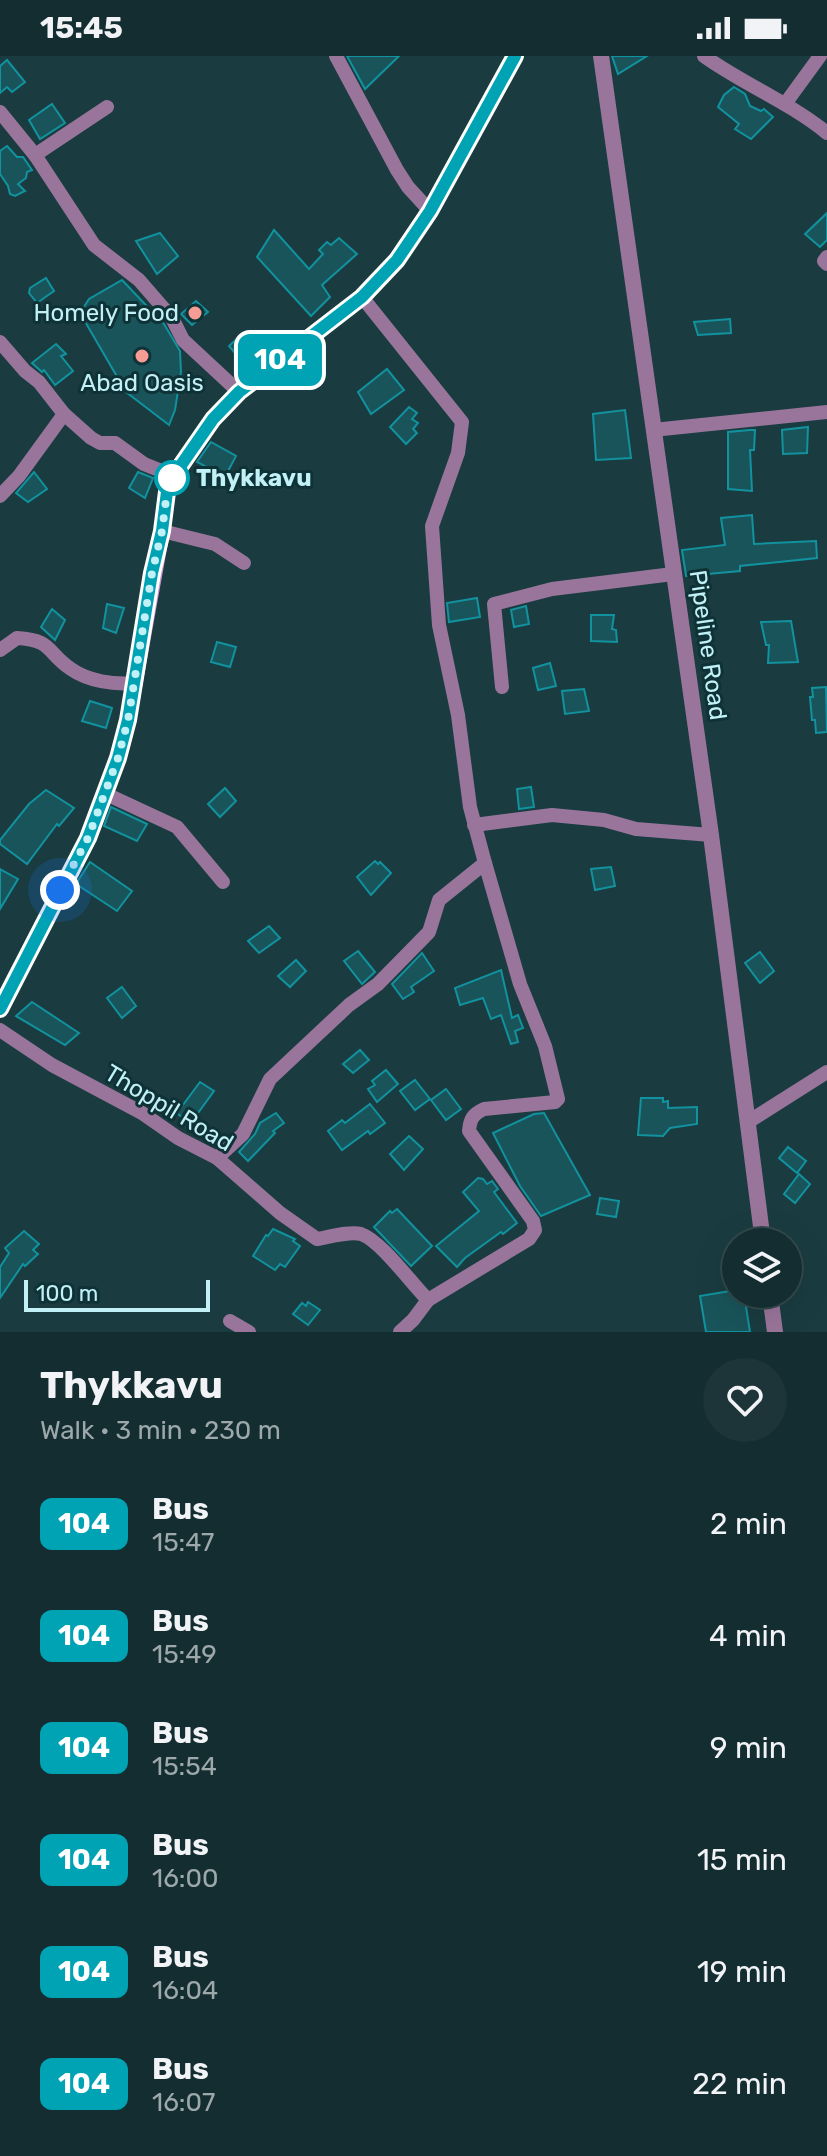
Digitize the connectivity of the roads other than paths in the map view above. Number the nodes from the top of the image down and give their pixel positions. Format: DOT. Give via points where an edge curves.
graph roads {
  1 [pos="336,56"];
  2 [pos="515,56"];
  3 [pos="601,56"];
  4 [pos="704,56"];
  5 [pos="820,56"];
  6 [pos="785,104"];
  7 [pos="107,107"];
  8 [pos="0,112"];
  9 [pos="827,133"];
  10 [pos="35,155"];
  11 [pos="430,211"];
  12 [pos="827,257"];
  13 [pos="827,264"];
  14 [pos="362,297"];
  15 [pos="3,350"];
  16 [pos="239,392"];
  17 [pos="827,412"];
  18 [pos="64,414"];
  19 [pos="653,430"];
  20 [pos="174,476"];
  21 [pos="0,496"];
  22 [pos="162,531"];
  23 [pos="244,563"];
  24 [pos="673,574"];
  25 [pos="0,650"];
  26 [pos="134,683"];
  27 [pos="502,687"];
  28 [pos="106,794"];
  29 [pos="474,825"];
  30 [pos="711,835"];
  31 [pos="485,863"];
  32 [pos="223,882"];
  33 [pos="0,1009"];
  34 [pos="0,1030"];
  35 [pos="827,1072"];
  36 [pos="748,1122"];
  37 [pos="217,1158"];
  38 [pos="761,1228"];
  39 [pos="428,1300"];
  40 [pos="772,1308"];
  41 [pos="230,1321"];
  42 [pos="249,1332"];
  43 [pos="400,1332"];
  44 [pos="775,1332"];
  1 -- 11 [label="street" via="392,162"];
  2 -- 11 [label="main road"];
  3 -- 19 [label="street, Pipeline Road"];
  4 -- 6 [label="street"];
  5 -- 6 [label="street"];
  6 -- 9 [label="street"];
  7 -- 10 [label="street"];
  8 -- 10 [label="street"];
  10 -- 16 [label="street" via="94,245 139,280 172,318 183,340"];
  11 -- 14 [label="main road" via="397,260"];
  12 -- 13 [label="street"];
  14 -- 16 [label="main road"];
  14 -- 29 [label="street" via="462,422 458,453 432,526 439,625"];
  15 -- 18 [label="street"];
  16 -- 20 [label="main road" via="213,419"];
  17 -- 19 [label="street"];
  18 -- 20 [label="street" via="91,438 115,443 144,464"];
  18 -- 21 [label="street"];
  19 -- 24 [label="street, Pipeline Road"];
  20 -- 22 [label="main road" via="168,484"];
  22 -- 23 [label="street" via="215,544"];
  22 -- 26 [label="main road"];
  24 -- 27 [label="street" via="552,589 494,604"];
  24 -- 30 [label="street, Pipeline Road"];
  25 -- 26 [label="street" via="17,638 44,642 72,670 103,682"];
  26 -- 28 [label="main road"];
  28 -- 32 [label="street" via="177,827"];
  28 -- 33 [label="main road"];
  29 -- 30 [label="street" via="552,815"];
  29 -- 31 [label="street"];
  30 -- 36 [label="street, Pipeline Road"];
  31 -- 37 [label="street" via="439,900 429,932 378,984 270,1079 243,1134"];
  31 -- 39 [label="street" via="558,1099 484,1109 470,1121 469,1131 535,1230 529,1239"];
  34 -- 37 [label="street, Thoppil Road"];
  35 -- 36 [label="street"];
  36 -- 38 [label="street, Pipeline Road"];
  37 -- 39 [label="street, Thoppil Road" via="317,1239 360,1233 383,1248"];
  39 -- 43 [label="street"];
  40 -- 44 [label="street"];
  41 -- 42 [label="street"];
}
